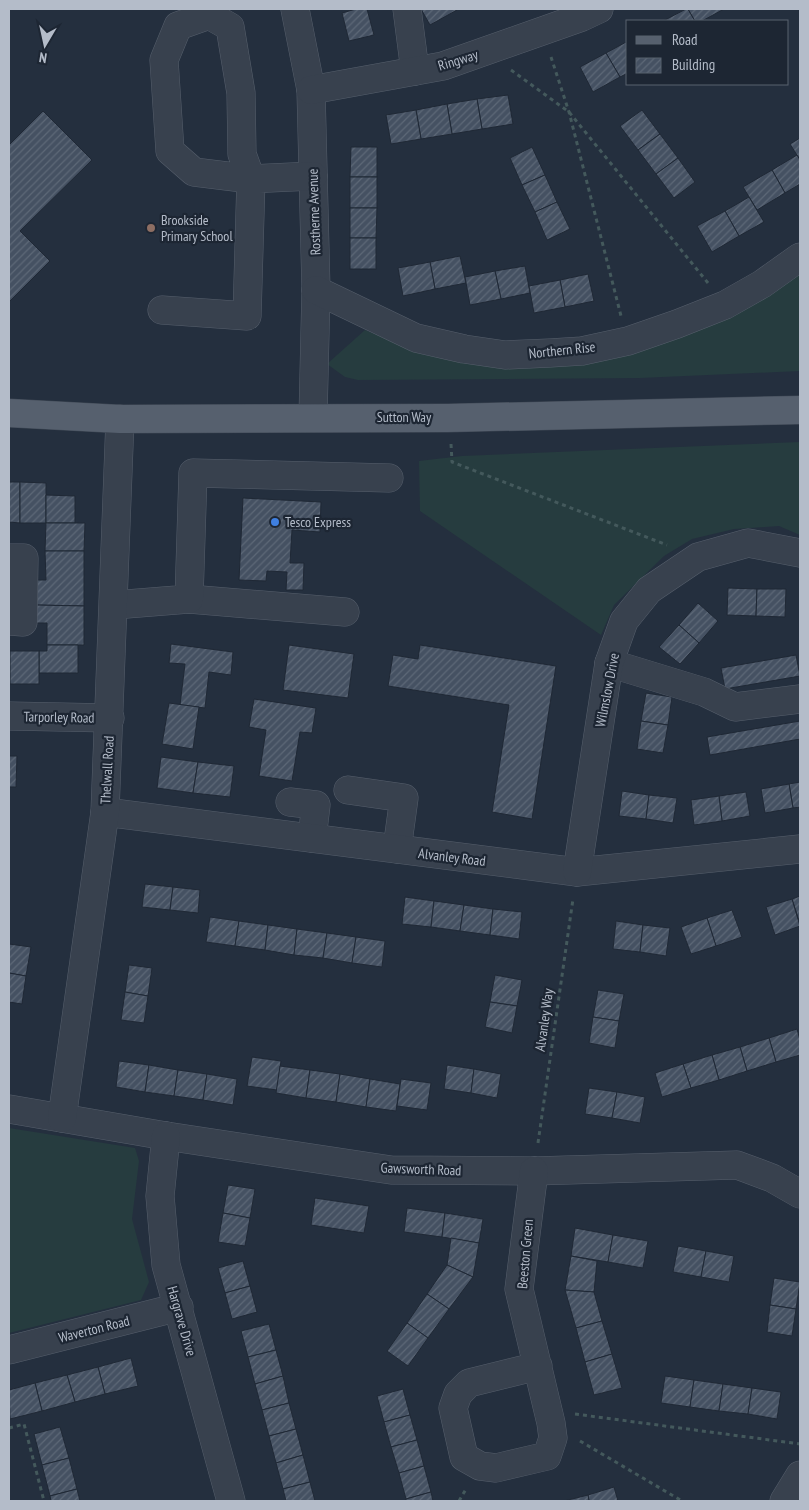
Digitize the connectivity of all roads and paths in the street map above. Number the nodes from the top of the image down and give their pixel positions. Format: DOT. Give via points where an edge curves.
graph roads {
  1 [pos="295,9"];
  2 [pos="407,9"];
  3 [pos="599,9"];
  4 [pos="543,31"];
  5 [pos="486,51"];
  6 [pos="415,71"];
  7 [pos="311,90"];
  8 [pos="569,112"];
  9 [pos="313,176"];
  10 [pos="251,179"];
  11 [pos="800,257"];
  12 [pos="316,290"];
  13 [pos="725,304"];
  14 [pos="162,310"];
  15 [pos="628,341"];
  16 [pos="800,410"];
  17 [pos="9,412"];
  18 [pos="313,417"];
  19 [pos="448,418"];
  20 [pos="120,419"];
  21 [pos="390,478"];
  22 [pos="800,553"];
  23 [pos="698,556"];
  24 [pos="9,558"];
  25 [pos="189,599"];
  26 [pos="114,605"];
  27 [pos="345,612"];
  28 [pos="9,621"];
  29 [pos="610,663"];
  30 [pos="800,699"];
  31 [pos="9,716"];
  32 [pos="110,718"];
  33 [pos="348,790"];
  34 [pos="290,802"];
  35 [pos="105,812"];
  36 [pos="312,838"];
  37 [pos="397,849"];
  38 [pos="800,849"];
  39 [pos="577,872"];
  40 [pos="9,1109"];
  41 [pos="62,1118"];
  42 [pos="166,1136"];
  43 [pos="534,1171"];
  44 [pos="800,1194"];
  45 [pos="179,1307"];
  46 [pos="9,1350"];
  47 [pos="538,1366"];
  48 [pos="549,1417"];
  49 [pos="9,1428"];
  50 [pos="800,1444"];
  51 [pos="800,1475"];
  52 [pos="44,1501"];
  53 [pos="231,1501"];
  54 [pos="682,1501"];
  55 [pos="784,1501"];
  1 -- 7 [label="street, Rostherne Avenue"];
  2 -- 6 [label="street"];
  3 -- 4 [label="street, Ringway"];
  4 -- 5 [label="street, Ringway"];
  4 -- 8 [label="path"];
  5 -- 6 [label="street, Ringway" via="443,66"];
  5 -- 8 [label="path"];
  6 -- 7 [label="street, Ringway"];
  7 -- 9 [label="street, Rostherne Avenue"];
  8 -- 13 [label="path"];
  8 -- 15 [label="path"];
  9 -- 10 [label="street"];
  9 -- 12 [label="street, Rostherne Avenue"];
  10 -- 10 [label="street" via="194,172 170,151 164,60 178,26 209,15 230,27 241,93 242,154"];
  10 -- 14 [label="street" via="247,316"];
  11 -- 13 [label="street, Northern Rise" via="762,284"];
  12 -- 15 [label="street, Northern Rise" via="416,338 464,349 505,355 550,354"];
  12 -- 18 [label="street, Rostherne Avenue"];
  13 -- 15 [label="street, Northern Rise"];
  16 -- 19 [label="main road, Sutton Way"];
  17 -- 20 [label="main road, Sutton Way"];
  18 -- 19 [label="main road, Sutton Way"];
  18 -- 20 [label="main road, Sutton Way"];
  19 -- 23 [label="path" via="452,462"];
  20 -- 26 [label="street, Thelwall Road"];
  21 -- 25 [label="street" via="193,473"];
  22 -- 23 [label="street, Wilmslow Drive" via="748,543"];
  23 -- 29 [label="street, Wilmslow Drive" via="649,590 624,621"];
  24 -- 28 [label="street" via="24,558 23,622"];
  25 -- 26 [label="street"];
  25 -- 27 [label="street"];
  26 -- 32 [label="street, Thelwall Road"];
  29 -- 30 [label="street" via="704,692 735,707"];
  29 -- 39 [label="street, Wilmslow Drive"];
  31 -- 32 [label="street, Tarporley Road"];
  32 -- 35 [label="street, Thelwall Road"];
  33 -- 37 [label="street" via="404,798"];
  34 -- 36 [label="street" via="316,805"];
  35 -- 36 [label="street, Alvanley Road"];
  35 -- 41 [label="street, Thelwall Road"];
  36 -- 37 [label="street, Alvanley Road"];
  37 -- 39 [label="street, Alvanley Road"];
  38 -- 39 [label="street, Alvanley Road"];
  39 -- 43 [label="path, Alvanley Way"];
  40 -- 41 [label="street, Gawsworth Road"];
  41 -- 42 [label="street, Gawsworth Road"];
  42 -- 43 [label="street, Gawsworth Road" via="391,1170"];
  42 -- 45 [label="street, Hargrave Drive" via="160,1196 166,1265"];
  43 -- 44 [label="street, Gawsworth Road" via="737,1164"];
  43 -- 47 [label="street, Beeston Green" via="519,1289"];
  45 -- 46 [label="street, Waverton Road"];
  45 -- 53 [label="street, Hargrave Drive"];
  47 -- 48 [label="street, Beeston Green"];
  47 -- 48 [label="street, Beeston Green" via="468,1383 458,1394 453,1408 464,1457 480,1466 496,1468 547,1456 553,1438"];
  48 -- 50 [label="path"];
  48 -- 54 [label="path"];
  49 -- 52 [label="path" via="24,1424"];
  51 -- 55 [label="street"];
}
